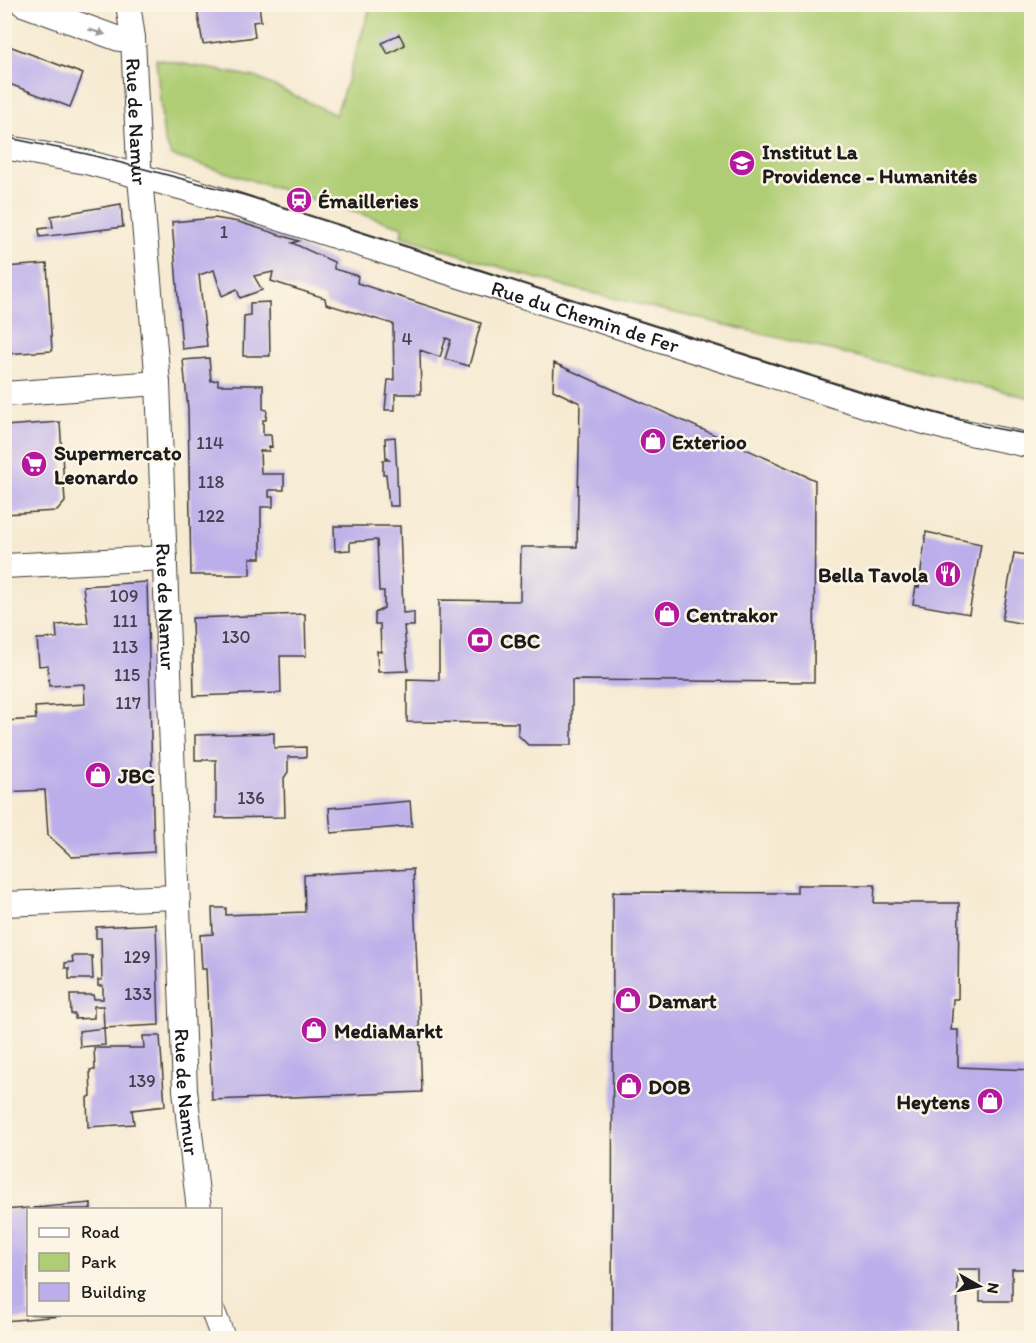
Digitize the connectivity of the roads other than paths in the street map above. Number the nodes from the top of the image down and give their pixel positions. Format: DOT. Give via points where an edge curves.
graph roads {
  1 [pos="23,4"];
  2 [pos="128,4"];
  3 [pos="133,39"];
  4 [pos="4,147"];
  5 [pos="140,177"];
  6 [pos="158,383"];
  7 [pos="4,394"];
  8 [pos="1032,446"];
  9 [pos="165,558"];
  10 [pos="4,566"];
  11 [pos="176,897"];
  12 [pos="4,904"];
  13 [pos="199,1208"];
  14 [pos="211,1316"];
  15 [pos="212,1316"];
  16 [pos="213,1316"];
  17 [pos="204,1338"];
  18 [pos="212,1338"];
  19 [pos="223,1338"];
  1 -- 3 [label="street, one-way" via="119,39"];
  2 -- 3 [label="street, Rue de Namur"];
  3 -- 5 [label="street, Rue de Namur"];
  4 -- 5 [label="street, Rue du Chemin de Fer" via="86,162"];
  5 -- 6 [label="street, Rue de Namur"];
  5 -- 8 [label="street, Rue du Chemin de Fer" via="880,410"];
  6 -- 7 [label="street"];
  6 -- 9 [label="street, Rue de Namur"];
  9 -- 10 [label="street"];
  9 -- 11 [label="street, Rue de Namur"];
  11 -- 12 [label="street"];
  11 -- 13 [label="street, Rue de Namur" via="185,1090"];
  14 -- 17 [label="street"];
  15 -- 18 [label="street"];
  16 -- 19 [label="street"];
}
